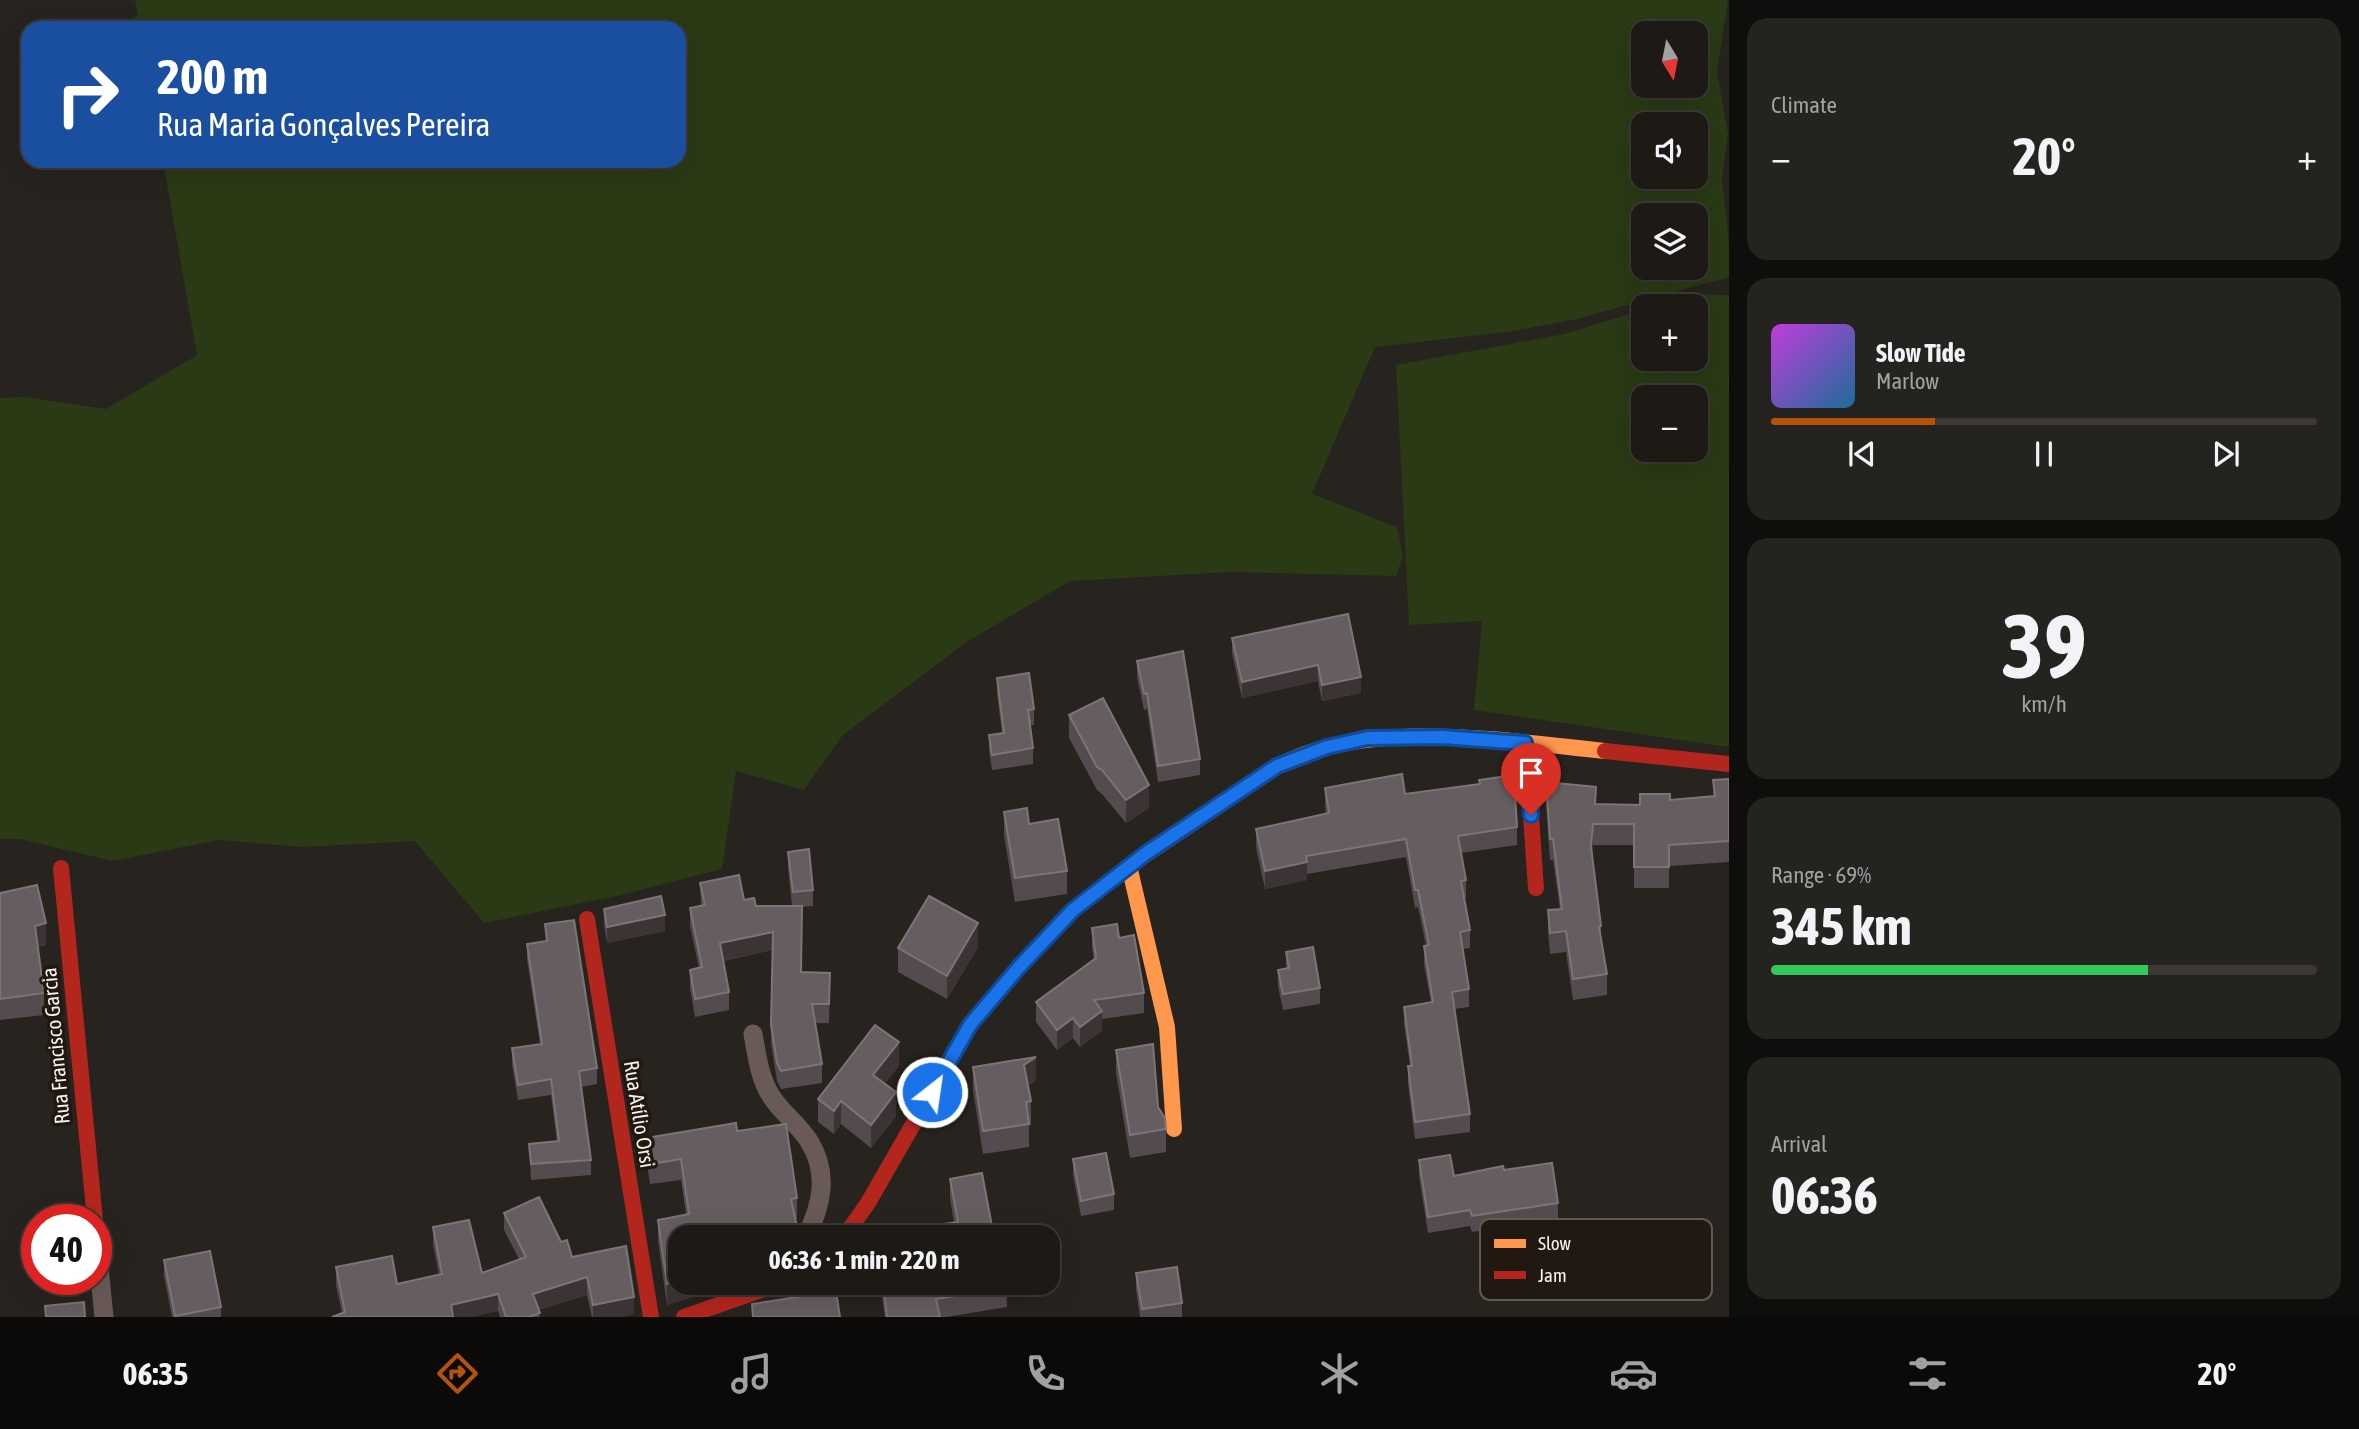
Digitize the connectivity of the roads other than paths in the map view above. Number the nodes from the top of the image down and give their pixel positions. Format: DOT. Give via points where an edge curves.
graph roads {
  1 [pos="1525,743"];
  2 [pos="1729,764"];
  3 [pos="1129,866"];
  4 [pos="61,868"];
  5 [pos="1536,888"];
  6 [pos="587,919"];
  7 [pos="753,1034"];
  8 [pos="1174,1129"];
  9 [pos="93,1204"];
  10 [pos="811,1225"];
  11 [pos="853,1225"];
  12 [pos="102,1295"];
  13 [pos="755,1295"];
  14 [pos="727,1310"];
  15 [pos="104,1317"];
  16 [pos="651,1317"];
  17 [pos="684,1317"];
  1 -- 2 [label="street"];
  1 -- 3 [label="street" via="1381,738 1327,747 1277,766"];
  1 -- 5 [label="street"];
  3 -- 8 [label="street" via="1167,1027"];
  3 -- 11 [label="street" via="1073,910 970,1025"];
  4 -- 9 [label="street, Rua Francisco Garcia"];
  6 -- 16 [label="street, Rua Atílio Orsi"];
  7 -- 10 [label="street" via="761,1077 790,1121 809,1139 820,1165 821,1201"];
  12 -- 15 [label="street"];
  13 -- 14 [label="street"];
  14 -- 17 [label="street"];
}
